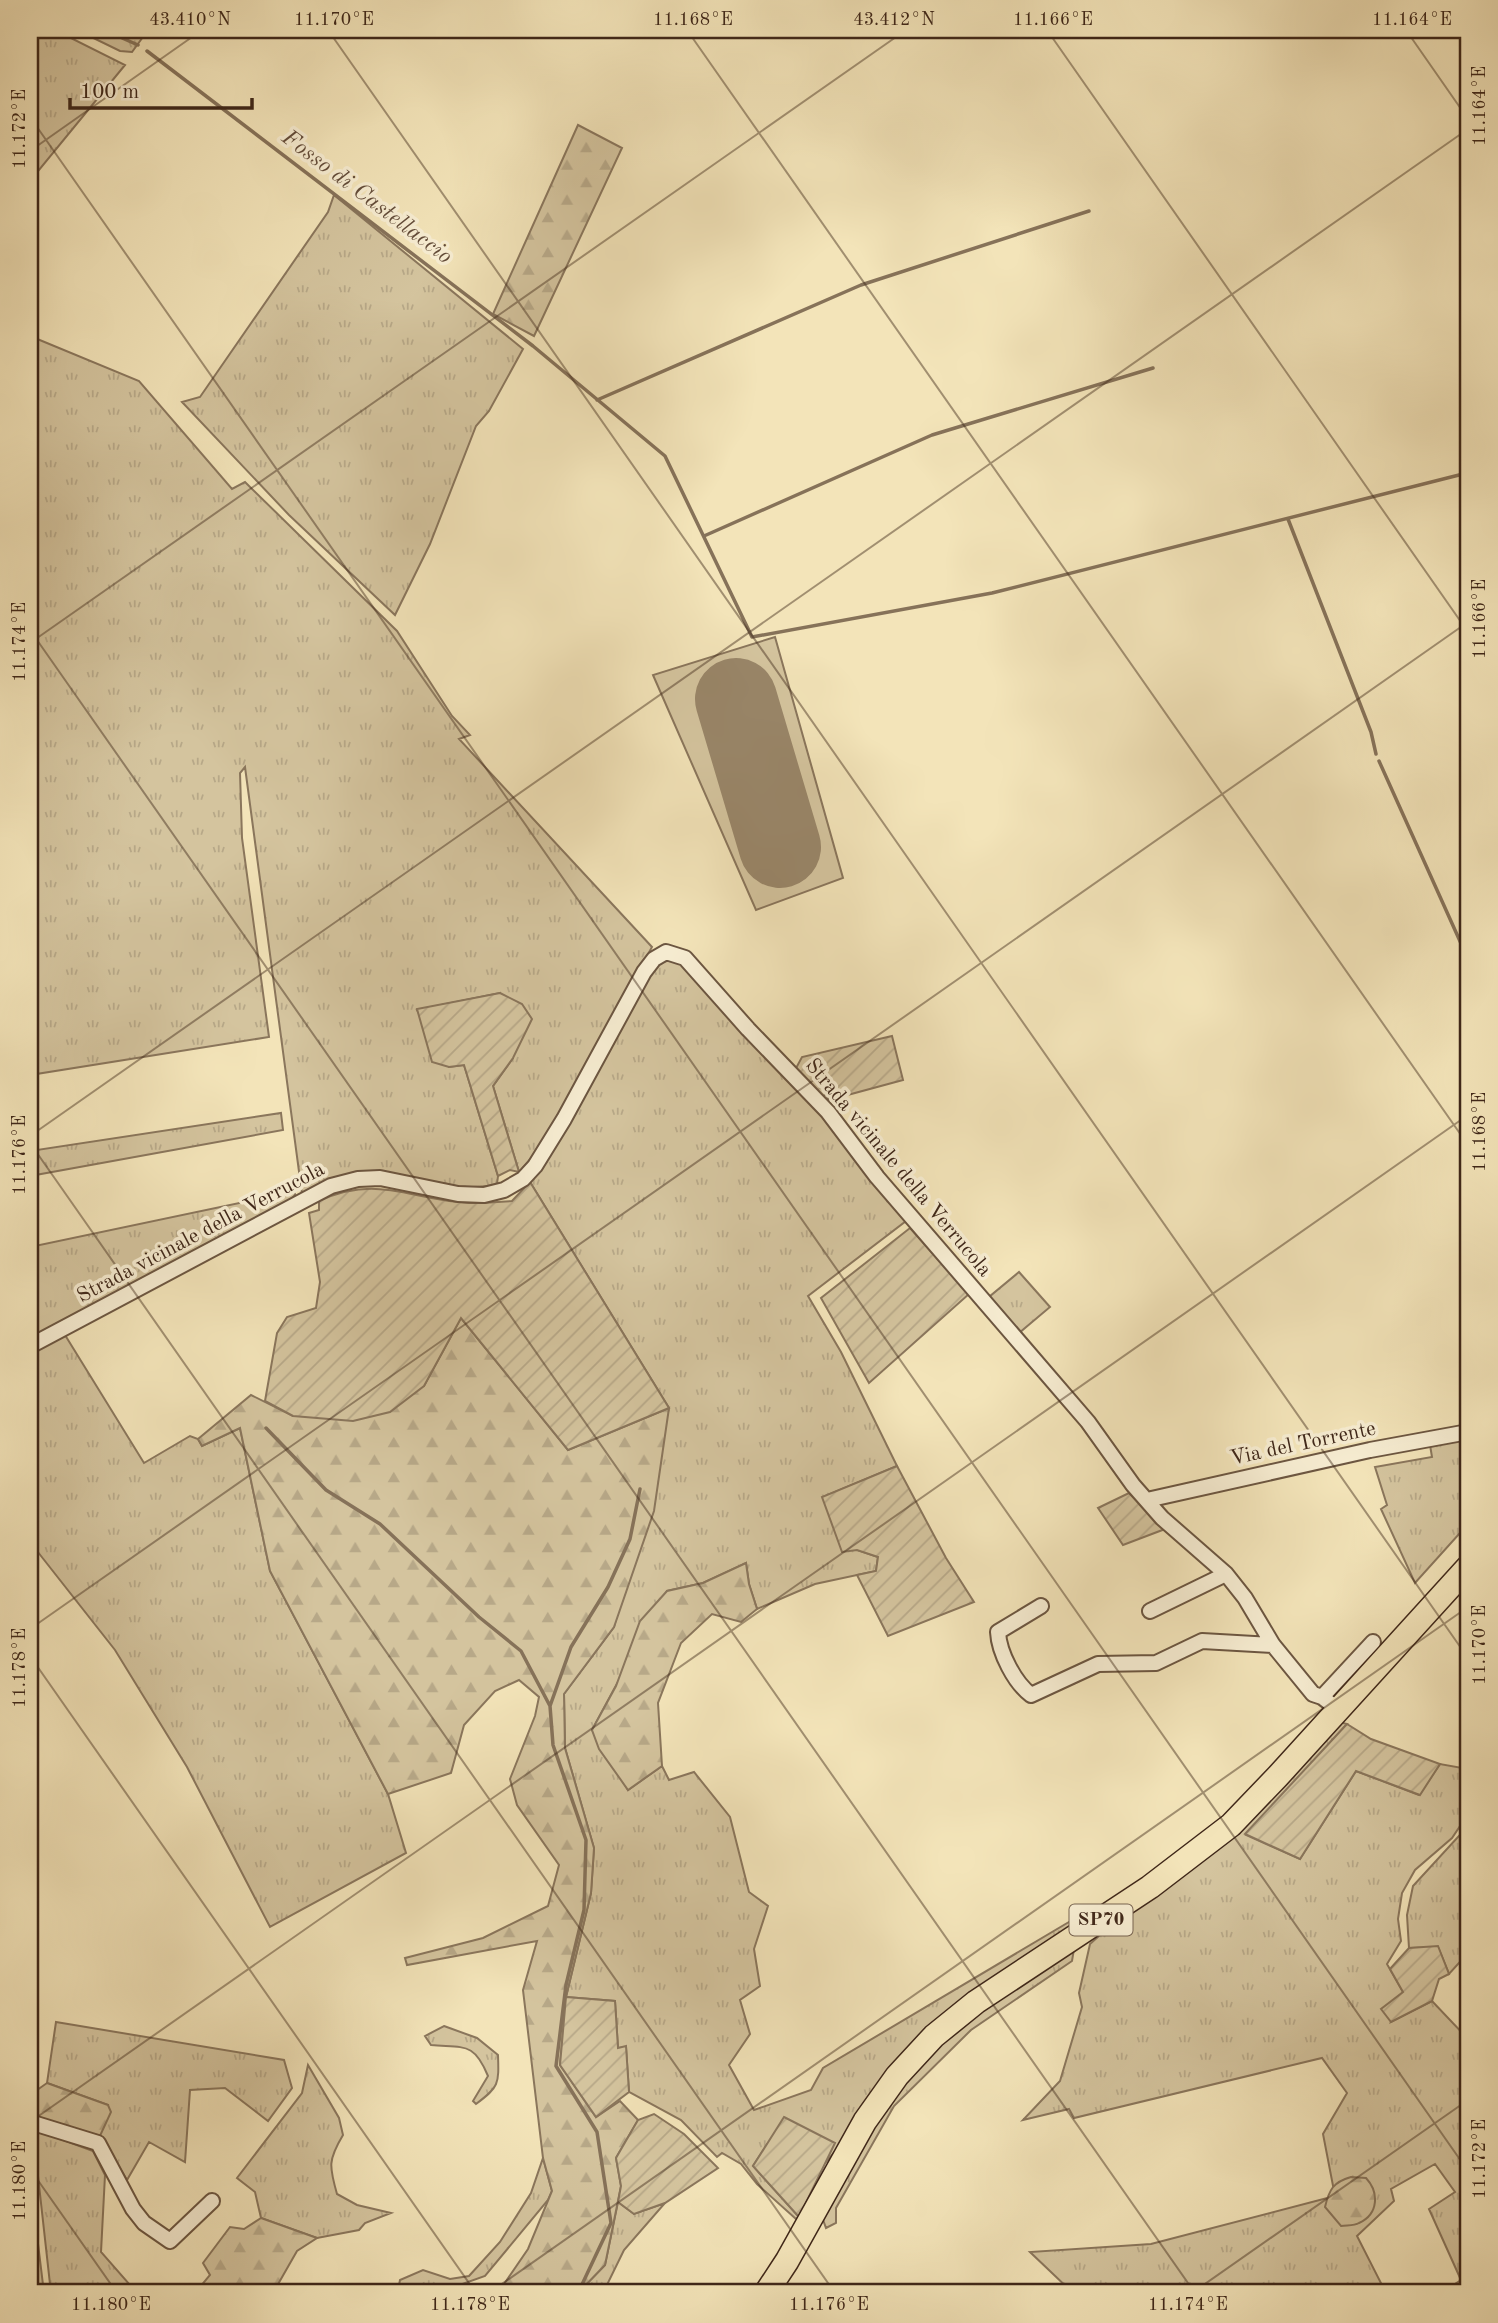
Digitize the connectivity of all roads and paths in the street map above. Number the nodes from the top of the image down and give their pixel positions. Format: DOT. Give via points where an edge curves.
graph roads {
  1 [pos="30,1346"];
  2 [pos="1468,1433"];
  3 [pos="1147,1500"];
  4 [pos="1468,1567"];
  5 [pos="1226,1574"];
  6 [pos="1041,1606"];
  7 [pos="1150,1611"];
  8 [pos="1373,1642"];
  9 [pos="1273,1645"];
  10 [pos="1330,1704"];
  11 [pos="30,2122"];
  12 [pos="212,2201"];
  13 [pos="766,2293"];
  1 -- 3 [label="street, Strada vicinale della Verrucola" via="331,1186 380,1178 484,1195 523,1179 564,1119 645,972 666,952 685,958 828,1112 877,1177 1088,1422"];
  2 -- 3 [label="street, Via del Torrente"];
  3 -- 5 [label="street"];
  4 -- 10 [label="main road, SP70"];
  5 -- 7 [label="street"];
  5 -- 9 [label="street"];
  6 -- 9 [label="street" via="998,1632 999,1645 1023,1689 1031,1695 1098,1664 1156,1664 1202,1641"];
  8 -- 10 [label="street"];
  9 -- 10 [label="street" via="1312,1694"];
  10 -- 13 [label="main road, SP70" via="1247,1809 1194,1854 976,2002 934,2036 864,2121"];
  11 -- 12 [label="street" via="98,2143 144,2224 170,2241"];
}
